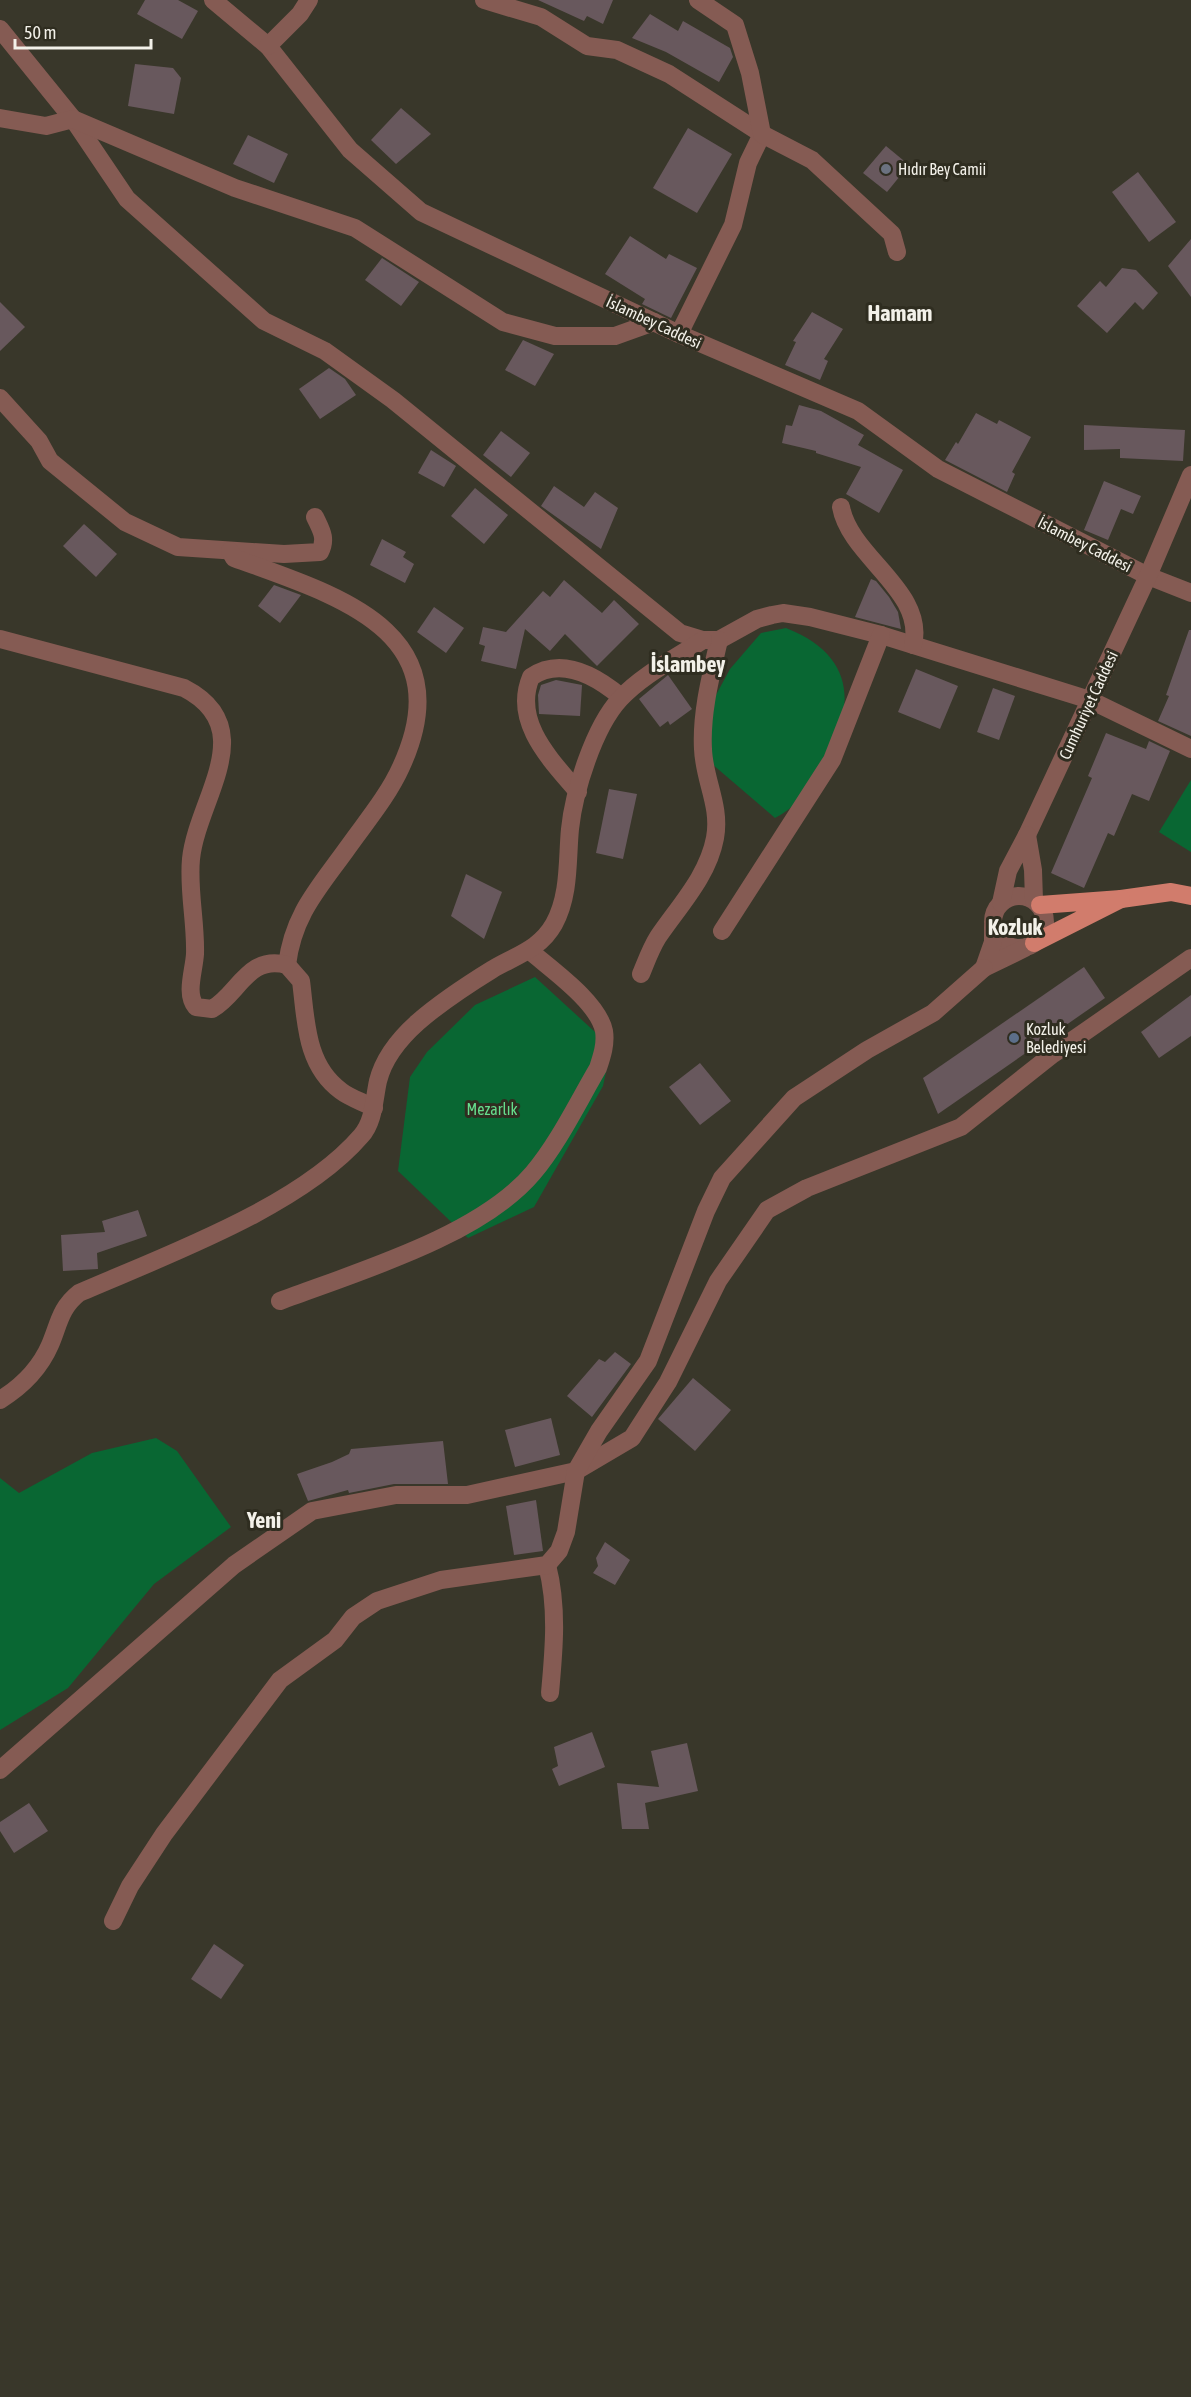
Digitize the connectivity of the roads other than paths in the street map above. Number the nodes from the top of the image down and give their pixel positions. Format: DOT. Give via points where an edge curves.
graph roads {
  1 [pos="213,0"];
  2 [pos="309,0"];
  3 [pos="484,0"];
  4 [pos="698,0"];
  5 [pos="0,29"];
  6 [pos="268,46"];
  7 [pos="0,118"];
  8 [pos="73,119"];
  9 [pos="762,134"];
  10 [pos="897,252"];
  11 [pos="654,322"];
  12 [pos="679,334"];
  13 [pos="0,398"];
  14 [pos="1191,475"];
  15 [pos="841,507"];
  16 [pos="315,517"];
  17 [pos="230,551"];
  18 [pos="1148,576"];
  19 [pos="1191,593"];
  20 [pos="881,635"];
  21 [pos="0,639"];
  22 [pos="711,640"];
  23 [pos="913,645"];
  24 [pos="621,698"];
  25 [pos="1090,700"];
  26 [pos="1191,749"];
  27 [pos="578,792"];
  28 [pos="1027,835"];
  29 [pos="1191,896"];
  30 [pos="1120,899"];
  31 [pos="1001,903"];
  32 [pos="1037,903"];
  33 [pos="993,927"];
  34 [pos="722,931"];
  35 [pos="1030,945"];
  36 [pos="530,951"];
  37 [pos="1191,958"];
  38 [pos="286,965"];
  39 [pos="984,968"];
  40 [pos="641,974"];
  41 [pos="374,1108"];
  42 [pos="280,1301"];
  43 [pos="0,1400"];
  44 [pos="576,1471"];
  45 [pos="547,1565"];
  46 [pos="550,1693"];
  47 [pos="0,1770"];
  48 [pos="113,1921"];
  1 -- 6 [label="street, İslambey Caddesi"];
  2 -- 6 [label="street"];
  3 -- 9 [label="street" via="541,17 587,46 617,50 669,74"];
  4 -- 9 [label="street" via="735,25 750,73"];
  5 -- 8 [label="street"];
  6 -- 11 [label="street, İslambey Caddesi" via="350,150 421,213"];
  7 -- 8 [label="street" via="46,126"];
  8 -- 11 [label="street" via="235,188 355,228 503,322 555,336 615,336"];
  8 -- 22 [label="street" via="127,199 264,321 325,351 385,394 680,633"];
  9 -- 10 [label="street" via="812,160 892,234"];
  9 -- 12 [label="street" via="748,163 733,225"];
  11 -- 12 [label="street, İslambey Caddesi"];
  12 -- 18 [label="street, İslambey Caddesi" via="858,411 938,469"];
  13 -- 17 [label="street" via="39,441 50,461 125,522 178,547"];
  14 -- 18 [label="street, Cumhuriyet Caddesi"];
  15 -- 23 [label="street" via="850,533 894,586 913,617"];
  16 -- 17 [label="street" via="324,536 320,552"];
  17 -- 38 [label="street" via="234,558 309,586 354,609 386,631 405,651 418,685 415,723 401,768 307,902 293,932"];
  18 -- 19 [label="street, İslambey Caddesi"];
  18 -- 25 [label="street, Cumhuriyet Caddesi"];
  20 -- 22 [label="street" via="783,613 757,619"];
  20 -- 23 [label="street"];
  20 -- 34 [label="street" via="832,760"];
  21 -- 38 [label="street" via="184,688 208,706 218,721 223,747 192,852 195,949 190,998 196,1007 212,1009 244,976 263,966"];
  22 -- 24 [label="street" via="658,669"];
  22 -- 40 [label="street" via="702,748 715,800 715,839 689,895 656,939"];
  23 -- 25 [label="street"];
  24 -- 27 [label="street" via="601,729"];
  24 -- 27 [label="street" via="603,683 580,672 549,669 531,677 525,695 528,722 544,752"];
  25 -- 26 [label="street"];
  25 -- 28 [label="street, Cumhuriyet Caddesi"];
  27 -- 36 [label="street" via="572,809 566,895 554,923"];
  28 -- 31 [label="street, Cumhuriyet Caddesi" via="1008,871"];
  28 -- 32 [label="street"];
  29 -- 30 [label="main road" via="1171,892"];
  30 -- 32 [label="main road"];
  30 -- 35 [label="main road"];
  31 -- 32 [label="street" via="1017,896"];
  31 -- 33 [label="street"];
  32 -- 35 [label="street" via="1045,921 1044,930"];
  33 -- 35 [label="street" via="997,936 1010,946"];
  33 -- 39 [label="street" via="993,942"];
  35 -- 39 [label="street"];
  36 -- 41 [label="street" via="450,996 396,1044 378,1079"];
  36 -- 42 [label="street" via="584,998 604,1031 598,1068 535,1172 514,1193 434,1242"];
  37 -- 44 [label="street" via="1053,1054 961,1127 807,1188 767,1209 718,1281 668,1382 632,1438"];
  38 -- 41 [label="street" via="293,968 301,981 309,1040 328,1078 344,1093"];
  39 -- 44 [label="street" via="933,1013 794,1098 722,1178 648,1361"];
  41 -- 43 [label="street" via="363,1135 330,1166 291,1192 245,1219 79,1293 63,1308 36,1368"];
  44 -- 45 [label="street" via="566,1532 559,1551"];
  44 -- 47 [label="street" via="467,1495 396,1495 312,1511 234,1565"];
  45 -- 46 [label="street" via="555,1621"];
  45 -- 48 [label="street" via="441,1580 377,1601 353,1617 335,1640 280,1680 164,1834 130,1886"];
}
